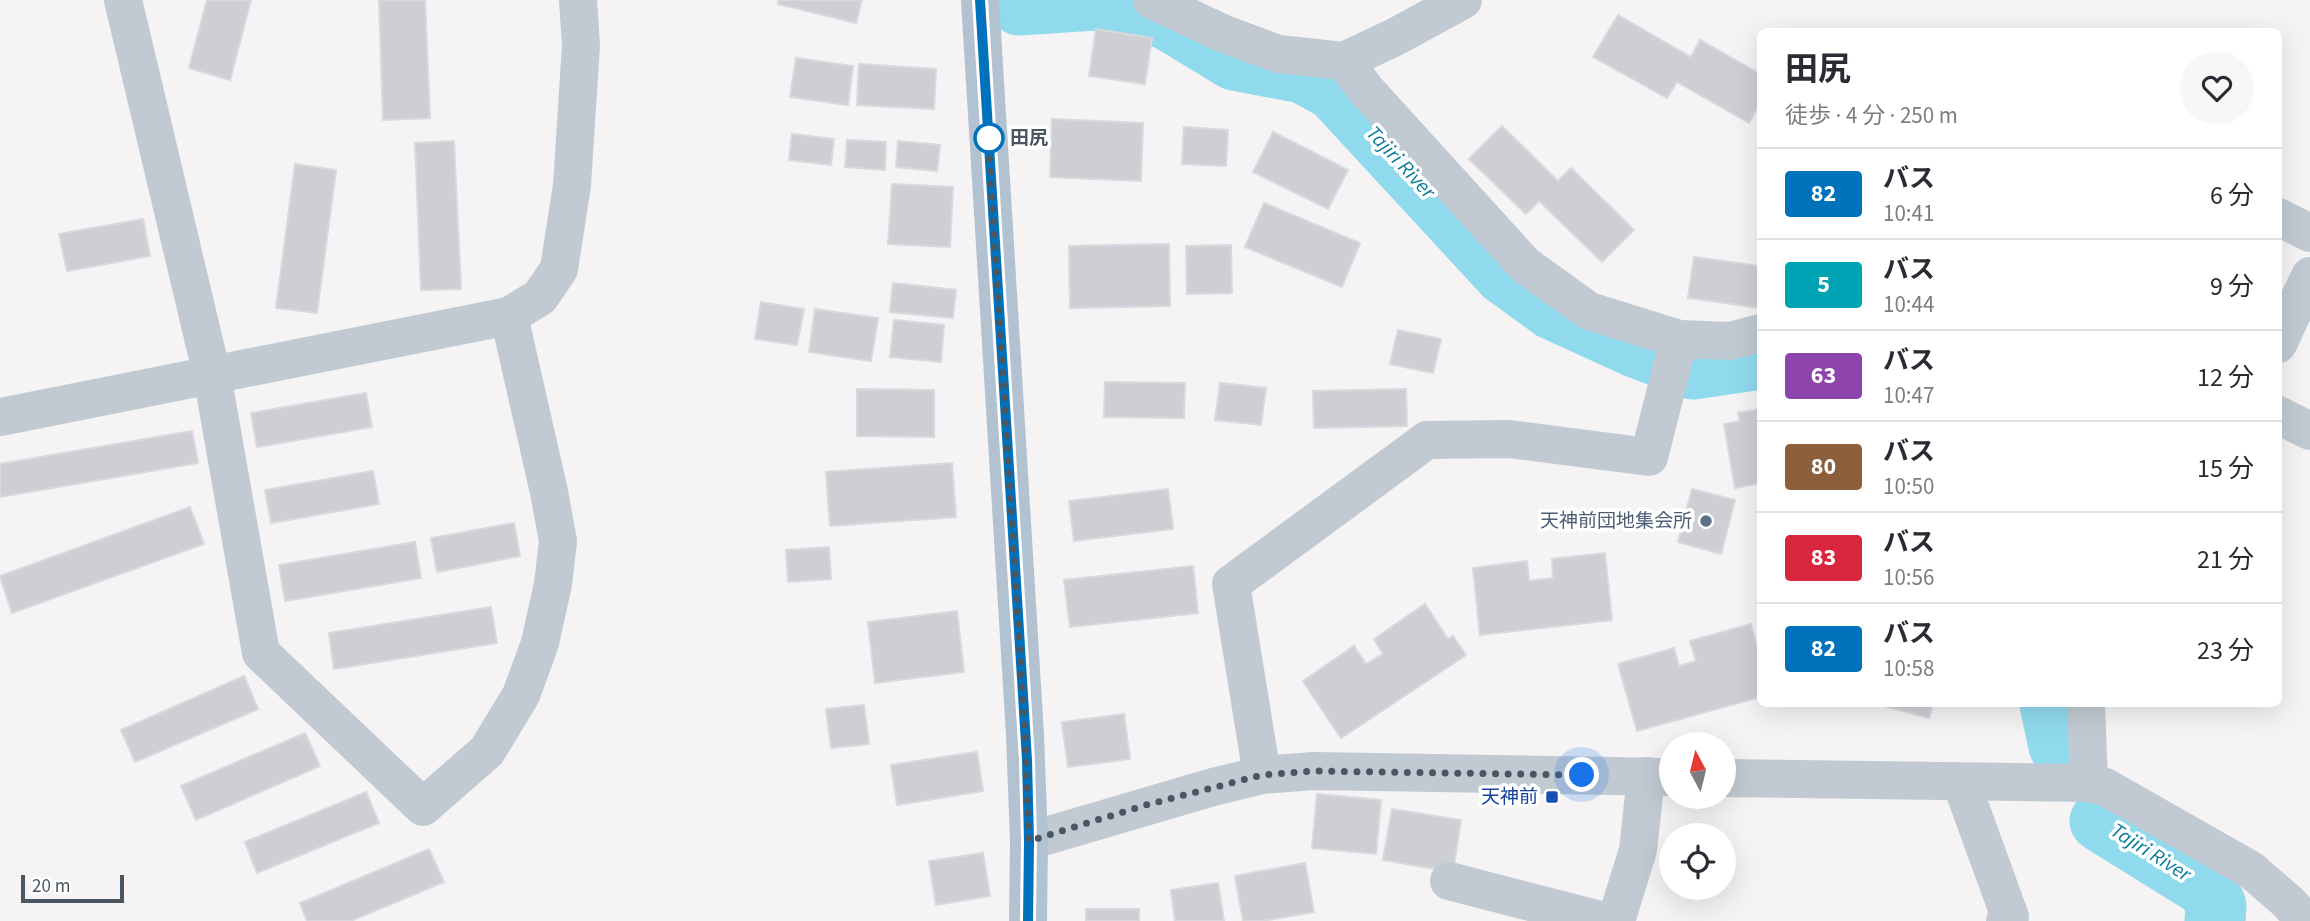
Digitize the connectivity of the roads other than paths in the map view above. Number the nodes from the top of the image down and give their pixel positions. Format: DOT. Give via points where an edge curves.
graph roads {
  1 [pos="122,0"];
  2 [pos="578,0"];
  3 [pos="980,0"];
  4 [pos="1152,0"];
  5 [pos="1463,0"];
  6 [pos="1344,61"];
  7 [pos="2282,219"];
  8 [pos="2310,233"];
  9 [pos="2310,276"];
  10 [pos="509,316"];
  11 [pos="1757,334"];
  12 [pos="2282,336"];
  13 [pos="1675,356"];
  14 [pos="212,375"];
  15 [pos="0,417"];
  16 [pos="2282,417"];
  17 [pos="2310,431"];
  18 [pos="2086,707"];
  19 [pos="1262,775"];
  20 [pos="1658,777"];
  21 [pos="1736,778"];
  22 [pos="1961,782"];
  23 [pos="2090,783"];
  24 [pos="1029,841"];
  25 [pos="1449,881"];
  26 [pos="1028,921"];
  27 [pos="1604,921"];
  28 [pos="1616,921"];
  29 [pos="2005,921"];
  30 [pos="2305,921"];
  1 -- 14 [label="street"];
  2 -- 10 [label="street" via="581,45 572,185 559,269 540,297"];
  3 -- 24 [label="main road"];
  4 -- 6 [label="street" via="1278,54"];
  5 -- 6 [label="street"];
  6 -- 13 [label="street" via="1525,265 1589,311"];
  7 -- 8 [label="street"];
  9 -- 12 [label="street"];
  10 -- 14 [label="street"];
  10 -- 14 [label="street" via="558,541 553,584 540,643 521,695 487,751 423,807 261,653"];
  11 -- 13 [label="street"];
  13 -- 19 [label="street" via="1649,457 1509,439 1427,440 1231,584"];
  14 -- 15 [label="street"];
  16 -- 17 [label="street"];
  18 -- 23 [label="street"];
  19 -- 20 [label="street" via="1314,771"];
  19 -- 24 [label="street"];
  20 -- 28 [label="street"];
  21 -- 22 [label="street"];
  22 -- 23 [label="street"];
  22 -- 29 [label="street" via="2010,916"];
  23 -- 30 [label="street" via="2251,870"];
  24 -- 26 [label="main road"];
  25 -- 27 [label="street"];
}
